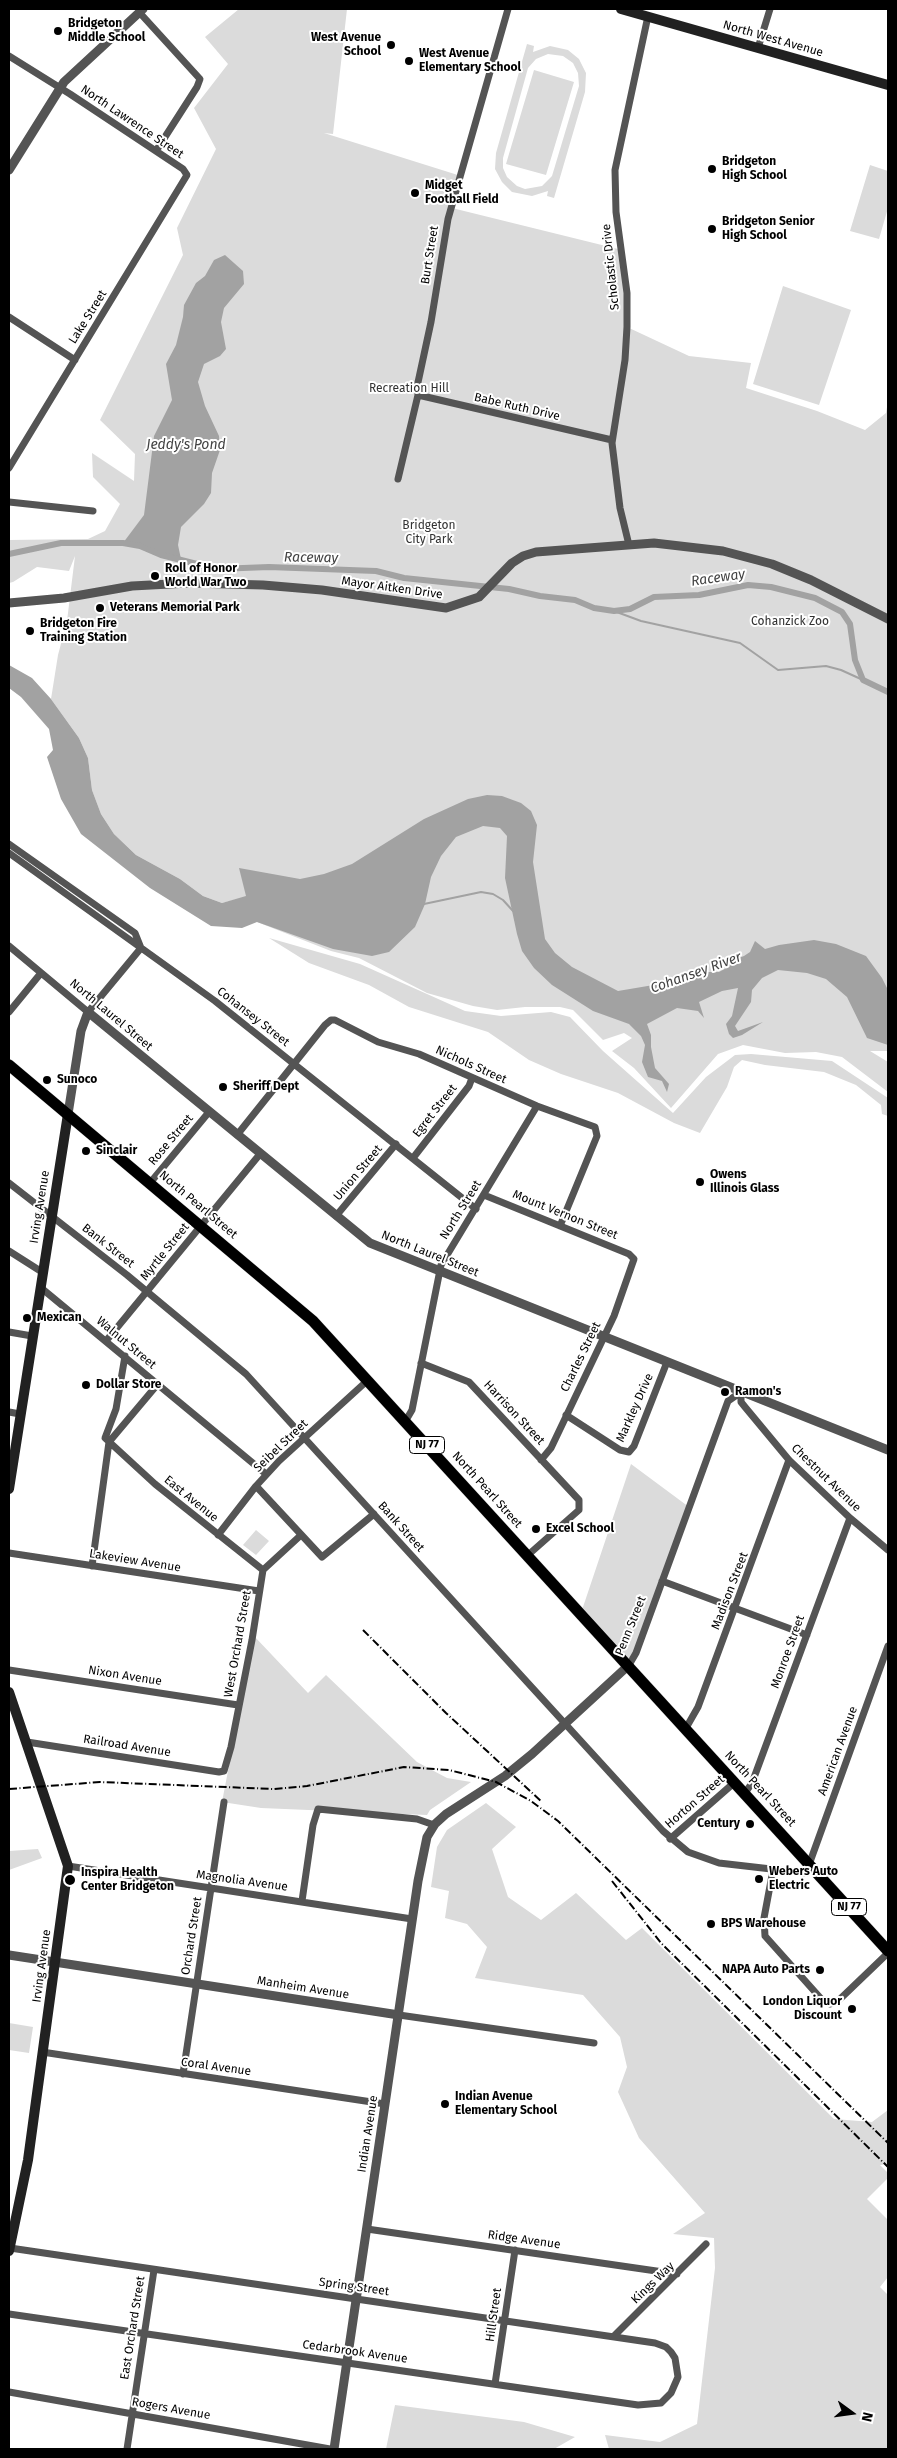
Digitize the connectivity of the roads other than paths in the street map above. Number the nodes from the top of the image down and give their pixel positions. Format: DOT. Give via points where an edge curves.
graph roads {
  1 [pos="508,9"];
  2 [pos="621,9"];
  3 [pos="770,9"];
  4 [pos="141,10"];
  5 [pos="648,16"];
  6 [pos="758,48"];
  7 [pos="9,56"];
  8 [pos="888,85"];
  9 [pos="59,88"];
  10 [pos="156,151"];
  11 [pos="9,170"];
  12 [pos="186,178"];
  13 [pos="9,316"];
  14 [pos="75,360"];
  15 [pos="418,395"];
  16 [pos="612,440"];
  17 [pos="9,468"];
  18 [pos="398,479"];
  19 [pos="9,502"];
  20 [pos="93,511"];
  21 [pos="629,545"];
  22 [pos="9,603"];
  23 [pos="888,619"];
  24 [pos="9,844"];
  25 [pos="9,853"];
  26 [pos="9,946"];
  27 [pos="141,948"];
  28 [pos="41,973"];
  29 [pos="9,1012"];
  30 [pos="88,1012"];
  31 [pos="294,1063"];
  32 [pos="9,1064"];
  33 [pos="472,1078"];
  34 [pos="537,1106"];
  35 [pos="209,1112"];
  36 [pos="68,1114"];
  37 [pos="237,1135"];
  38 [pos="396,1144"];
  39 [pos="260,1154"];
  40 [pos="413,1158"];
  41 [pos="9,1183"];
  42 [pos="150,1183"];
  43 [pos="484,1195"];
  44 [pos="476,1209"];
  45 [pos="51,1216"];
  46 [pos="336,1216"];
  47 [pos="201,1226"];
  48 [pos="560,1226"];
  49 [pos="9,1251"];
  50 [pos="634,1260"];
  51 [pos="42,1272"];
  52 [pos="440,1272"];
  53 [pos="40,1288"];
  54 [pos="147,1292"];
  55 [pos="9,1332"];
  56 [pos="32,1336"];
  57 [pos="604,1336"];
  58 [pos="106,1341"];
  59 [pos="125,1356"];
  60 [pos="667,1362"];
  61 [pos="421,1363"];
  62 [pos="368,1380"];
  63 [pos="158,1385"];
  64 [pos="741,1392"];
  65 [pos="9,1412"];
  66 [pos="20,1414"];
  67 [pos="566,1415"];
  68 [pos="405,1422"];
  69 [pos="304,1438"];
  70 [pos="108,1442"];
  71 [pos="888,1450"];
  72 [pos="541,1460"];
  73 [pos="789,1460"];
  74 [pos="266,1474"];
  75 [pos="256,1486"];
  76 [pos="9,1489"];
  77 [pos="374,1514"];
  78 [pos="850,1518"];
  79 [pos="218,1535"];
  80 [pos="301,1535"];
  81 [pos="888,1550"];
  82 [pos="9,1553"];
  83 [pos="528,1555"];
  84 [pos="92,1566"];
  85 [pos="263,1570"];
  86 [pos="662,1581"];
  87 [pos="259,1591"];
  88 [pos="735,1608"];
  89 [pos="807,1635"];
  90 [pos="888,1646"];
  91 [pos="628,1665"];
  92 [pos="9,1670"];
  93 [pos="9,1692"];
  94 [pos="238,1705"];
  95 [pos="565,1724"];
  96 [pos="686,1728"];
  97 [pos="26,1742"];
  98 [pos="223,1771"];
  99 [pos="736,1782"];
  100 [pos="745,1793"];
  101 [pos="224,1802"];
  102 [pos="434,1825"];
  103 [pos="670,1839"];
  104 [pos="810,1863"];
  105 [pos="68,1866"];
  106 [pos="773,1870"];
  107 [pos="211,1888"];
  108 [pos="302,1901"];
  109 [pos="412,1919"];
  110 [pos="888,1952"];
  111 [pos="9,1955"];
  112 [pos="56,1963"];
  113 [pos="196,1984"];
  114 [pos="399,2015"];
  115 [pos="594,2043"];
  116 [pos="42,2052"];
  117 [pos="183,2074"];
  118 [pos="385,2104"];
  119 [pos="367,2229"];
  120 [pos="706,2244"];
  121 [pos="9,2250"];
  122 [pos="515,2250"];
  123 [pos="154,2270"];
  124 [pos="677,2274"];
  125 [pos="356,2299"];
  126 [pos="9,2314"];
  127 [pos="505,2320"];
  128 [pos="144,2333"];
  129 [pos="614,2336"];
  130 [pos="347,2362"];
  131 [pos="678,2372"];
  132 [pos="495,2384"];
  133 [pos="9,2392"];
  134 [pos="131,2414"];
  135 [pos="127,2449"];
  136 [pos="330,2449"];
  137 [pos="334,2449"];
  1 -- 15 [label="street, Burt Street" via="448,219"];
  2 -- 5 [label="main road, North West Avenue"];
  3 -- 6 [label="street"];
  4 -- 9 [label="street"];
  4 -- 10 [label="street" via="200,81"];
  5 -- 6 [label="main road, North West Avenue"];
  5 -- 16 [label="street, Scholastic Drive" via="615,170 616,212 627,293 627,327"];
  6 -- 8 [label="main road, North West Avenue"];
  7 -- 9 [label="street, North Lawrence Street"];
  9 -- 10 [label="street, North Lawrence Street"];
  9 -- 11 [label="street"];
  10 -- 12 [label="street, North Lawrence Street" via="185,171"];
  12 -- 14 [label="street, Lake Street"];
  13 -- 14 [label="street"];
  14 -- 17 [label="street, Lake Street"];
  15 -- 16 [label="street, Babe Ruth Drive"];
  15 -- 18 [label="street, Burt Street"];
  16 -- 21 [label="street, Scholastic Drive" via="620,508"];
  19 -- 20 [label="street"];
  21 -- 22 [label="street, Mayor Aitken Drive" via="536,552 523,556 479,597 439,609 322,590 189,583 132,586 64,598"];
  21 -- 23 [label="street, Mayor Aitken Drive" via="682,545 724,551 804,577"];
  24 -- 27 [label="street" via="135,932"];
  25 -- 27 [label="street, Cohansey Street"];
  26 -- 28 [label="street, North Laurel Street"];
  27 -- 30 [label="street, Irving Avenue"];
  27 -- 31 [label="street, Cohansey Street" via="216,1001"];
  28 -- 29 [label="street"];
  28 -- 30 [label="street, North Laurel Street"];
  30 -- 35 [label="street, North Laurel Street"];
  30 -- 36 [label="street, Irving Avenue" via="81,1031"];
  31 -- 33 [label="street, Nichols Street" via="327,1022 335,1020 378,1042 419,1054"];
  31 -- 37 [label="street"];
  31 -- 38 [label="street, Cohansey Street"];
  32 -- 36 [label="main road, North Pearl Street / NJ 77"];
  33 -- 34 [label="street, Nichols Street"];
  33 -- 40 [label="street, Egret Street"];
  34 -- 43 [label="street, North Street"];
  34 -- 48 [label="street, Nichols Street" via="591,1124 597,1131"];
  35 -- 37 [label="street, North Laurel Street"];
  35 -- 42 [label="street, Rose Street"];
  36 -- 42 [label="main road, North Pearl Street / NJ 77"];
  36 -- 45 [label="main road, Irving Avenue"];
  37 -- 39 [label="street, North Laurel Street"];
  38 -- 40 [label="street, Cohansey Street"];
  38 -- 46 [label="street, Union Street"];
  39 -- 46 [label="street, North Laurel Street"];
  39 -- 47 [label="street, Myrtle Street"];
  40 -- 44 [label="street, Cohansey Street"];
  41 -- 45 [label="street, Bank Street"];
  42 -- 47 [label="main road, North Pearl Street / NJ 77"];
  43 -- 44 [label="street, North Street"];
  43 -- 48 [label="street, Mount Vernon Street"];
  44 -- 52 [label="street, North Street" via="447,1252"];
  45 -- 51 [label="main road, Irving Avenue"];
  45 -- 54 [label="street, Bank Street"];
  46 -- 52 [label="street, North Laurel Street" via="375,1246"];
  47 -- 54 [label="street, Myrtle Street"];
  47 -- 62 [label="main road, North Pearl Street / NJ 77" via="309,1318"];
  48 -- 50 [label="street, Mount Vernon Street" via="629,1254"];
  49 -- 51 [label="street"];
  50 -- 57 [label="street, Charles Street"];
  51 -- 53 [label="main road, Irving Avenue"];
  52 -- 57 [label="street, North Laurel Street"];
  52 -- 61 [label="street, North Street"];
  53 -- 56 [label="main road, Irving Avenue"];
  53 -- 58 [label="street, Walnut Street"];
  54 -- 58 [label="street, Myrtle Street"];
  54 -- 69 [label="street, Bank Street" via="246,1374"];
  55 -- 56 [label="street"];
  56 -- 66 [label="main road, Irving Avenue"];
  57 -- 60 [label="street, North Laurel Street"];
  57 -- 67 [label="street, Charles Street"];
  58 -- 59 [label="street, Walnut Street"];
  59 -- 63 [label="street, Walnut Street"];
  59 -- 70 [label="street" via="116,1409 105,1438"];
  60 -- 64 [label="street, North Laurel Street"];
  60 -- 67 [label="street, Markley Drive" via="629,1452 620,1450"];
  61 -- 68 [label="street, North Street" via="412,1410"];
  61 -- 72 [label="street, Harrison Street" via="469,1382"];
  62 -- 68 [label="main road, North Pearl Street / NJ 77"];
  62 -- 69 [label="street, Seibel Street"];
  63 -- 70 [label="street"];
  63 -- 74 [label="street, Walnut Street"];
  64 -- 71 [label="street, North Laurel Street"];
  64 -- 73 [label="street, Chestnut Avenue" via="741,1402"];
  64 -- 86 [label="street, Penn Street" via="728,1401"];
  65 -- 66 [label="street"];
  66 -- 76 [label="main road, Irving Avenue"];
  67 -- 72 [label="street, Charles Street"];
  68 -- 83 [label="main road, North Pearl Street / NJ 77"];
  69 -- 74 [label="street, Seibel Street"];
  69 -- 77 [label="street, Bank Street"];
  70 -- 79 [label="street, East Avenue"];
  70 -- 84 [label="street"];
  72 -- 83 [label="street, Harrison Street" via="581,1503 579,1510"];
  73 -- 78 [label="street, Chestnut Avenue"];
  73 -- 88 [label="street, Madison Street"];
  74 -- 75 [label="street, Seibel Street"];
  75 -- 79 [label="street, Seibel Street"];
  75 -- 80 [label="street"];
  77 -- 80 [label="street" via="322,1557"];
  77 -- 95 [label="street, Bank Street"];
  78 -- 81 [label="street, Chestnut Avenue"];
  78 -- 89 [label="street, Monroe Street"];
  79 -- 85 [label="street, East Avenue"];
  80 -- 85 [label="street"];
  82 -- 84 [label="street, Lakeview Avenue"];
  83 -- 91 [label="main road, North Pearl Street / NJ 77"];
  84 -- 87 [label="street, Lakeview Avenue"];
  85 -- 87 [label="street, West Orchard Street"];
  86 -- 88 [label="street"];
  86 -- 91 [label="street, Penn Street" via="636,1653"];
  87 -- 94 [label="street, West Orchard Street"];
  88 -- 89 [label="street"];
  88 -- 96 [label="street, Madison Street" via="698,1707"];
  89 -- 100 [label="street, Monroe Street" via="752,1783"];
  90 -- 104 [label="street, American Avenue"];
  91 -- 95 [label="street, Penn Street"];
  91 -- 96 [label="main road, North Pearl Street / NJ 77"];
  92 -- 94 [label="street, Nixon Avenue"];
  93 -- 97 [label="main road, Irving Avenue"];
  94 -- 98 [label="street, West Orchard Street"];
  95 -- 102 [label="street, Penn Street" via="505,1776"];
  95 -- 103 [label="street, Bank Street"];
  96 -- 99 [label="main road, North Pearl Street / NJ 77"];
  97 -- 98 [label="street, Railroad Avenue"];
  97 -- 105 [label="main road, Irving Avenue"];
  99 -- 100 [label="main road, North Pearl Street / NJ 77"];
  99 -- 103 [label="street, Horton Street"];
  100 -- 104 [label="main road, North Pearl Street / NJ 77"];
  101 -- 107 [label="street, Orchard Street"];
  102 -- 108 [label="street" via="417,1819 328,1808 316,1810"];
  102 -- 109 [label="street, Indian Avenue" via="424,1844"];
  103 -- 106 [label="street, Bank Street" via="707,1860"];
  104 -- 106 [label="street, Bank Street" via="806,1872"];
  104 -- 110 [label="main road, North Pearl Street / NJ 77"];
  105 -- 107 [label="street, Magnolia Avenue"];
  105 -- 112 [label="main road, Irving Avenue"];
  106 -- 110 [label="street" via="764,1918 765,1936 822,2000 830,2004 839,2000"];
  107 -- 108 [label="street, Magnolia Avenue"];
  107 -- 113 [label="street, Orchard Street"];
  108 -- 109 [label="street, Magnolia Avenue"];
  109 -- 114 [label="street, Indian Avenue"];
  111 -- 112 [label="street, Manheim Avenue"];
  112 -- 113 [label="street, Manheim Avenue"];
  112 -- 116 [label="main road, Irving Avenue"];
  113 -- 114 [label="street, Manheim Avenue"];
  113 -- 117 [label="street, Orchard Street"];
  114 -- 115 [label="street, Manheim Avenue"];
  114 -- 118 [label="street, Indian Avenue"];
  116 -- 117 [label="street, Coral Avenue"];
  116 -- 121 [label="main road, Irving Avenue" via="28,2160"];
  117 -- 118 [label="street, Coral Avenue"];
  118 -- 119 [label="street, Indian Avenue"];
  119 -- 122 [label="street, Ridge Avenue"];
  119 -- 125 [label="street, Indian Avenue"];
  120 -- 124 [label="street, Kings Way"];
  121 -- 123 [label="street, Spring Street"];
  122 -- 124 [label="street, Ridge Avenue"];
  122 -- 127 [label="street, Hill Street"];
  123 -- 125 [label="street, Spring Street"];
  123 -- 128 [label="street, East Orchard Street"];
  124 -- 129 [label="street, Kings Way"];
  125 -- 127 [label="street, Spring Street"];
  125 -- 130 [label="street, Indian Avenue"];
  126 -- 128 [label="street, Cedarbrook Avenue"];
  127 -- 129 [label="street, Spring Street"];
  127 -- 132 [label="street, Hill Street"];
  128 -- 130 [label="street, Cedarbrook Avenue"];
  128 -- 134 [label="street, East Orchard Street"];
  129 -- 131 [label="street, Spring Street" via="666,2347 675,2358"];
  130 -- 132 [label="street, Cedarbrook Avenue"];
  130 -- 137 [label="street, Indian Avenue"];
  131 -- 132 [label="street, Cedarbrook Avenue" via="677,2382 667,2398 649,2406"];
  133 -- 134 [label="street, Rogers Avenue"];
  134 -- 135 [label="street, East Orchard Street"];
  134 -- 136 [label="street, Rogers Avenue"];
}
